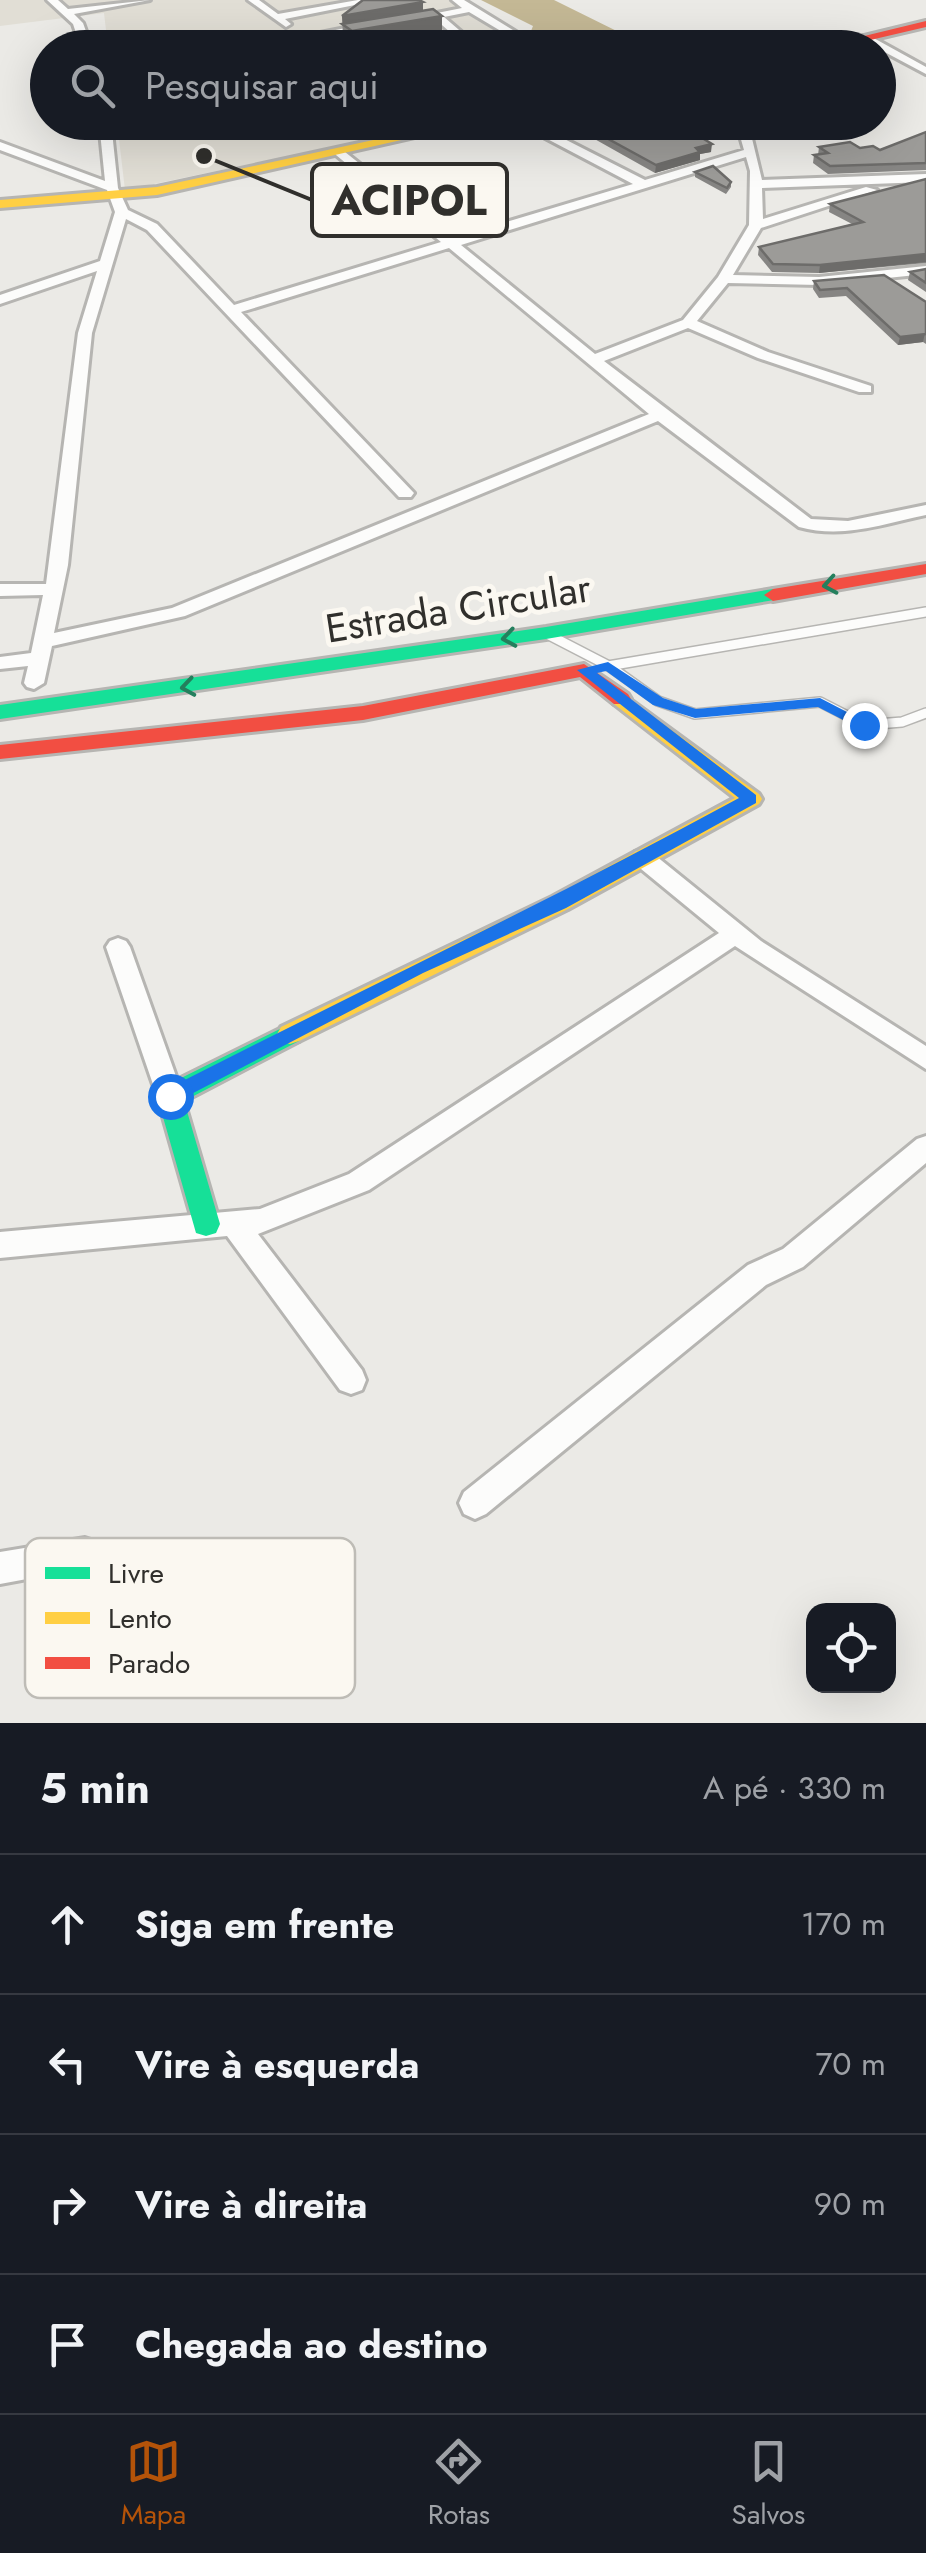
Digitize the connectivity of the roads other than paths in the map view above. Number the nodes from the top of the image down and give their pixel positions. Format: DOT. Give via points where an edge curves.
graph roads {
  1 [pos="52,0"];
  2 [pos="145,0"];
  3 [pos="253,0"];
  4 [pos="375,0"];
  5 [pos="457,0"];
  6 [pos="353,2"];
  7 [pos="471,9"];
  8 [pos="67,12"];
  9 [pos="436,15"];
  10 [pos="276,17"];
  11 [pos="401,21"];
  12 [pos="383,24"];
  13 [pos="926,24"];
  14 [pos="81,30"];
  15 [pos="296,30"];
  16 [pos="347,30"];
  17 [pos="454,30"];
  18 [pos="507,30"];
  19 [pos="896,31"];
  20 [pos="896,55"];
  21 [pos="926,72"];
  22 [pos="108,140"];
  23 [pos="378,140"];
  24 [pos="556,140"];
  25 [pos="747,140"];
  26 [pos="0,146"];
  27 [pos="340,152"];
  28 [pos="751,152"];
  29 [pos="926,178"];
  30 [pos="903,180"];
  31 [pos="643,184"];
  32 [pos="757,184"];
  33 [pos="116,199"];
  34 [pos="0,204"];
  35 [pos="756,225"];
  36 [pos="451,242"];
  37 [pos="102,265"];
  38 [pos="926,270"];
  39 [pos="724,279"];
  40 [pos="0,300"];
  41 [pos="233,310"];
  42 [pos="688,323"];
  43 [pos="596,359"];
  44 [pos="866,388"];
  45 [pos="660,416"];
  46 [pos="405,493"];
  47 [pos="926,510"];
  48 [pos="926,546"];
  49 [pos="926,568"];
  50 [pos="54,589"];
  51 [pos="0,590"];
  52 [pos="926,612"];
  53 [pos="546,633"];
  54 [pos="40,650"];
  55 [pos="0,663"];
  56 [pos="608,666"];
  57 [pos="584,670"];
  58 [pos="0,712"];
  59 [pos="926,713"];
  60 [pos="0,752"];
  61 [pos="644,858"];
  62 [pos="736,934"];
  63 [pos="118,947"];
  64 [pos="926,1060"];
  65 [pos="170,1096"];
  66 [pos="926,1147"];
  67 [pos="219,1223"];
  68 [pos="0,1244"];
  69 [pos="352,1380"];
  70 [pos="475,1504"];
  71 [pos="25,1564"];
  72 [pos="0,1568"];
  1 -- 8 [label="street"];
  2 -- 8 [label="street"];
  3 -- 10 [label="street"];
  4 -- 6 [label="street"];
  5 -- 7 [label="street"];
  6 -- 10 [label="street"];
  7 -- 9 [label="street"];
  7 -- 18 [label="street"];
  8 -- 14 [label="street"];
  9 -- 11 [label="street"];
  9 -- 17 [label="street"];
  10 -- 15 [label="street"];
  12 -- 16 [label="street"];
  13 -- 19 [label="street"];
  20 -- 21 [label="street"];
  22 -- 33 [label="street"];
  23 -- 27 [label="street"];
  24 -- 31 [label="street"];
  25 -- 28 [label="street"];
  26 -- 33 [label="street"];
  27 -- 33 [label="street"];
  27 -- 36 [label="street"];
  28 -- 31 [label="street"];
  28 -- 32 [label="street"];
  29 -- 30 [label="street"];
  30 -- 32 [label="street"];
  30 -- 35 [label="street"];
  31 -- 36 [label="street"];
  32 -- 35 [label="street"];
  33 -- 34 [label="street"];
  33 -- 37 [label="street"];
  33 -- 41 [label="street" via="152,226"];
  35 -- 39 [label="street"];
  36 -- 41 [label="street"];
  36 -- 43 [label="street"];
  37 -- 40 [label="street"];
  37 -- 50 [label="street" via="85,333"];
  38 -- 39 [label="street" via="894,280"];
  39 -- 42 [label="street"];
  41 -- 46 [label="street"];
  42 -- 43 [label="street"];
  42 -- 44 [label="street"];
  43 -- 45 [label="street"];
  45 -- 47 [label="street" via="817,528"];
  45 -- 54 [label="street" via="178,612"];
  48 -- 54 [label="street, Estrada Circular" via="162,669 26,684"];
  49 -- 53 [label="street, Estrada Circular, one-way"];
  50 -- 51 [label="street"];
  50 -- 54 [label="street"];
  52 -- 56 [label="lane"];
  53 -- 56 [label="lane"];
  53 -- 58 [label="street, Estrada Circular, one-way"];
  54 -- 55 [label="street"];
  56 -- 57 [label="lane"];
  56 -- 59 [label="lane" via="658,701 695,714 820,702 864,725"];
  57 -- 60 [label="street" via="362,713"];
  57 -- 61 [label="street" via="751,799"];
  61 -- 62 [label="street"];
  61 -- 65 [label="street"];
  62 -- 64 [label="street"];
  62 -- 67 [label="street" via="359,1182 260,1221"];
  63 -- 65 [label="street"];
  65 -- 67 [label="street"];
  66 -- 70 [label="street"];
  67 -- 68 [label="street"];
  67 -- 69 [label="street"];
  71 -- 72 [label="street"];
}
